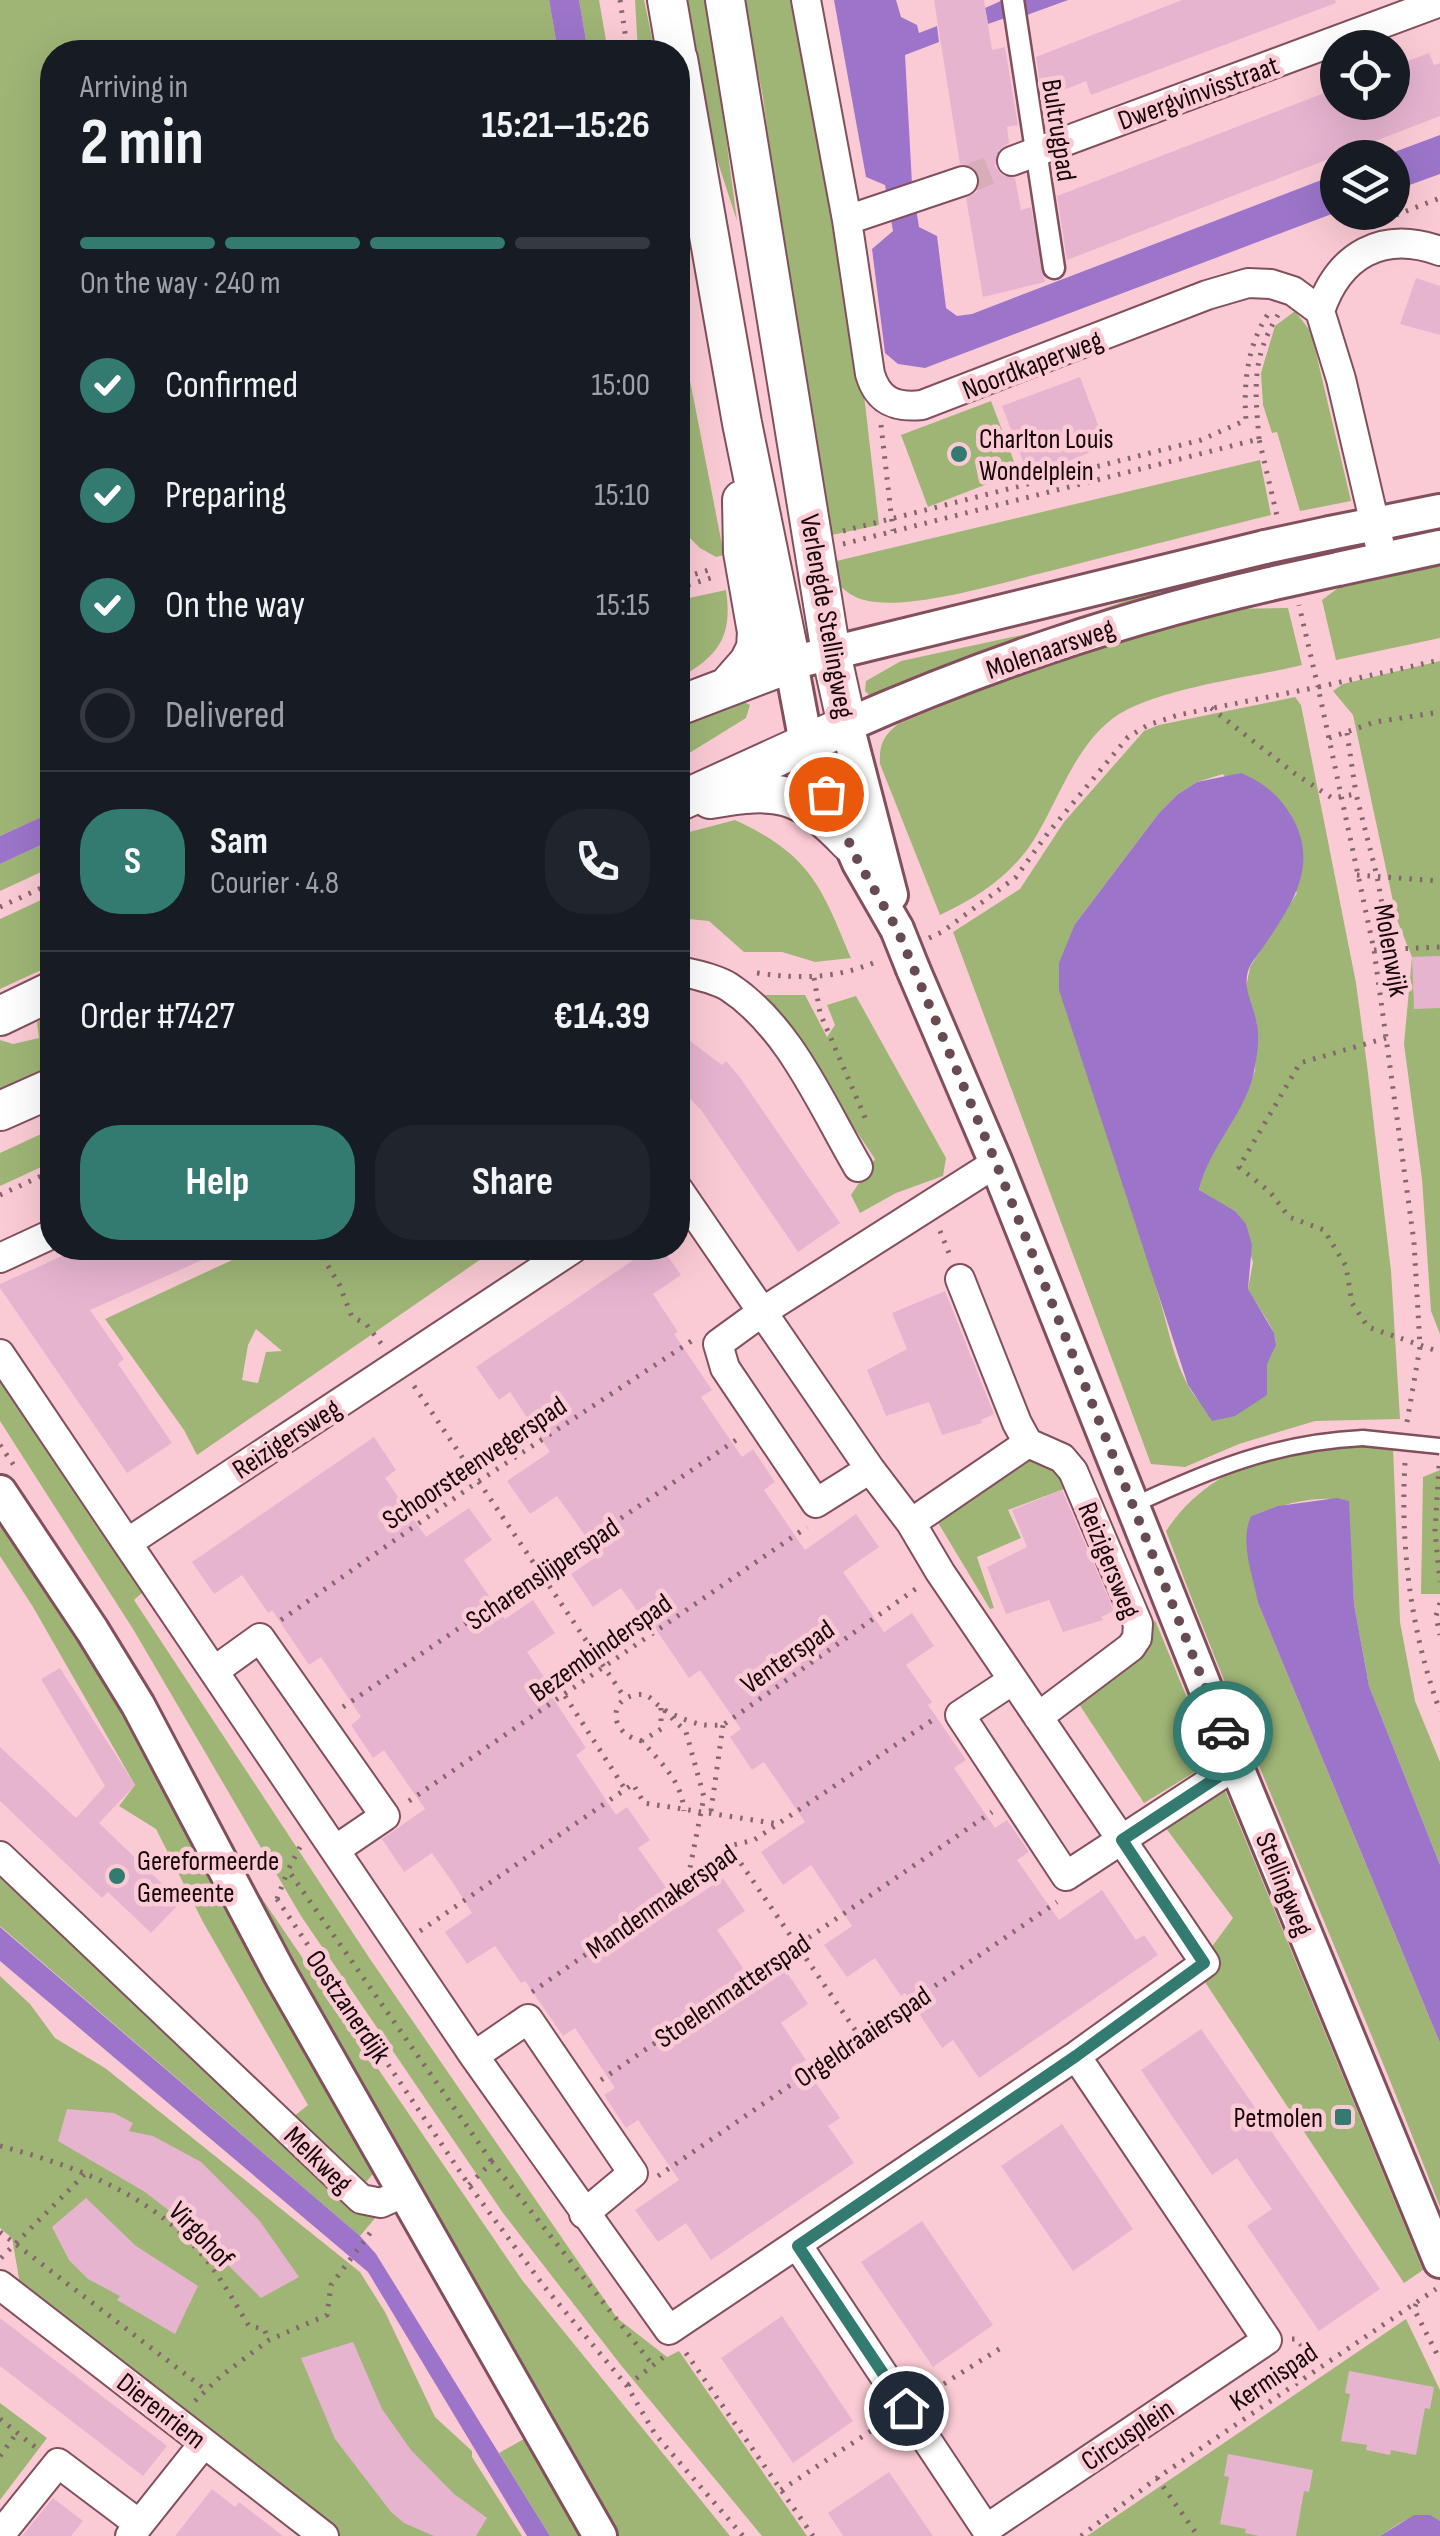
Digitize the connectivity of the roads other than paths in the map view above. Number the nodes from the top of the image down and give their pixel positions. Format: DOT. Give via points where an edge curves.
graph roads {
  1 [pos="667,0"];
  2 [pos="725,0"];
  3 [pos="806,0"];
  4 [pos="1440,2"];
  5 [pos="1015,10"];
  6 [pos="674,40"];
  7 [pos="690,129"];
  8 [pos="1024,156"];
  9 [pos="963,180"];
  10 [pos="860,216"];
  11 [pos="1440,251"];
  12 [pos="1054,268"];
  13 [pos="1320,311"];
  14 [pos="742,423"];
  15 [pos="1440,511"];
  16 [pos="1376,524"];
  17 [pos="1440,547"];
  18 [pos="1383,559"];
  19 [pos="831,653"];
  20 [pos="791,663"];
  21 [pos="728,686"];
  22 [pos="690,701"];
  23 [pos="847,725"];
  24 [pos="806,743"];
  25 [pos="690,797"];
  26 [pos="690,801"];
  27 [pos="849,842"];
  28 [pos="897,929"];
  29 [pos="690,974"];
  30 [pos="40,997"];
  31 [pos="0,1016"];
  32 [pos="40,1093"];
  33 [pos="0,1111"];
  34 [pos="996,1163"];
  35 [pos="858,1167"];
  36 [pos="690,1207"];
  37 [pos="40,1240"];
  38 [pos="0,1258"];
  39 [pos="556,1260"];
  40 [pos="960,1279"];
  41 [pos="762,1312"];
  42 [pos="0,1354"];
  43 [pos="1028,1443"];
  44 [pos="1440,1446"];
  45 [pos="870,1469"];
  46 [pos="11,1485"];
  47 [pos="1134,1505"];
  48 [pos="911,1523"];
  49 [pos="127,1542"];
  50 [pos="214,1671"];
  51 [pos="1013,1680"];
  52 [pos="1038,1717"];
  53 [pos="1236,1765"];
  54 [pos="1122,1840"];
  55 [pos="335,1850"];
  56 [pos="0,1856"];
  57 [pos="474,2056"];
  58 [pos="1076,2056"];
  59 [pos="405,2192"];
  60 [pos="584,2214"];
  61 [pos="798,2246"];
  62 [pos="1440,2261"];
  63 [pos="0,2285"];
  64 [pos="204,2443"];
  65 [pos="134,2530"];
  66 [pos="0,2535"];
  67 [pos="324,2536"];
  68 [pos="600,2536"];
  1 -- 6 [label="main road, Verlengde Stellingweg"];
  2 -- 19 [label="main road, Verlengde Stellingweg"];
  3 -- 10 [label="street"];
  4 -- 8 [label="street, Dwergvinvisstraat"];
  5 -- 8 [label="street, Bultrugpad"];
  7 -- 14 [label="main road, Verlengde Stellingweg"];
  8 -- 12 [label="street, Bultrugpad"];
  9 -- 10 [label="street"];
  10 -- 13 [label="street, Noordkaperweg" via="870,374 893,405 922,405 1248,283 1289,290"];
  11 -- 13 [label="street" via="1402,242 1377,245 1344,266"];
  13 -- 16 [label="street"];
  14 -- 20 [label="main road, Verlengde Stellingweg"];
  14 -- 21 [label="main road" via="742,552 757,632 749,662"];
  15 -- 16 [label="street, Molenaarsweg"];
  16 -- 18 [label="street"];
  16 -- 19 [label="street, Molenaarsweg, bridge" via="1272,537"];
  17 -- 18 [label="street, Molenaarsweg"];
  18 -- 23 [label="street, Molenaarsweg, bridge" via="1283,588 1180,606 1062,642"];
  19 -- 20 [label="street, Molenaarsweg"];
  19 -- 23 [label="main road, Verlengde Stellingweg"];
  20 -- 21 [label="main road, Molenaarsweg"];
  20 -- 24 [label="street, Verlengde Stellingweg"];
  21 -- 22 [label="main road, Molenaarsweg"];
  23 -- 24 [label="main road, Molenaarsweg"];
  23 -- 28 [label="street, Verlengde Stellingweg"];
  24 -- 25 [label="main road, Molenaarsweg"];
  24 -- 27 [label="street, Verlengde Stellingweg"];
  26 -- 27 [label="main road" via="771,792 820,812"];
  27 -- 28 [label="street, Verlengde Stellingweg"];
  28 -- 34 [label="street, Stellingweg, bridge"];
  29 -- 35 [label="street" via="726,985 762,1014"];
  30 -- 31 [label="main road"];
  32 -- 33 [label="main road"];
  34 -- 41 [label="street"];
  34 -- 47 [label="street, Stellingweg"];
  36 -- 41 [label="street"];
  37 -- 38 [label="street"];
  39 -- 49 [label="street, Reizigersweg"];
  40 -- 43 [label="street"];
  41 -- 45 [label="street"];
  41 -- 45 [label="street" via="718,1344 725,1368 816,1503"];
  42 -- 49 [label="street"];
  43 -- 48 [label="street"];
  43 -- 52 [label="street, Reizigersweg" via="1062,1458 1072,1472 1138,1624 1131,1647"];
  44 -- 47 [label="lane, bridge" via="1363,1438 1288,1446 1212,1468"];
  45 -- 48 [label="street"];
  46 -- 59 [label="street, Oostzanerdijk"];
  47 -- 53 [label="street, Stellingweg"];
  48 -- 51 [label="street"];
  49 -- 50 [label="street"];
  50 -- 55 [label="street"];
  50 -- 55 [label="street" via="260,1638 386,1816"];
  51 -- 52 [label="street"];
  51 -- 54 [label="street" via="960,1715 1066,1876"];
  52 -- 54 [label="street"];
  53 -- 54 [label="street"];
  53 -- 62 [label="street, Stellingweg"];
  54 -- 58 [label="street" via="1204,1963"];
  55 -- 57 [label="street"];
  56 -- 59 [label="street, Melkweg" via="361,2199 382,2203"];
  57 -- 60 [label="street"];
  57 -- 60 [label="street" via="528,2020 632,2173"];
  58 -- 61 [label="street"];
  58 -- 61 [label="street, Circusplein" via="1267,2340 986,2529"];
  59 -- 68 [label="street"];
  60 -- 61 [label="street" via="675,2338"];
  63 -- 64 [label="street, Dierenriem"];
  64 -- 65 [label="street"];
  64 -- 67 [label="street, Dierenriem"];
  65 -- 66 [label="street" via="58,2464"];
}
